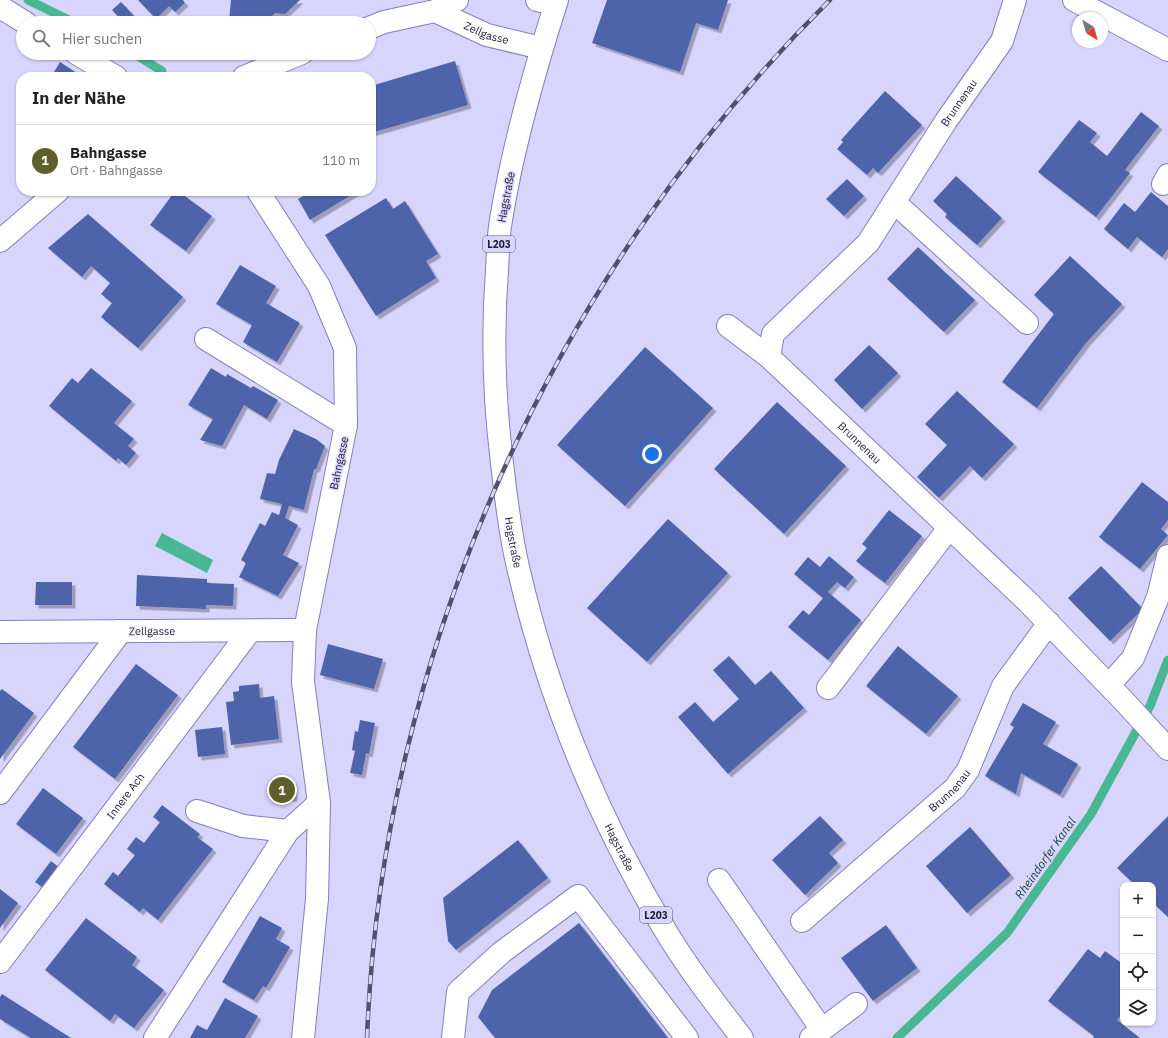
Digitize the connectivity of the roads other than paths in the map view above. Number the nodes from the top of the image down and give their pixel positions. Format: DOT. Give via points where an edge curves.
graph roads {
  1 [pos="457,0"];
  2 [pos="1015,0"];
  3 [pos="1074,0"];
  4 [pos="550,1"];
  5 [pos="0,7"];
  6 [pos="435,11"];
  7 [pos="16,17"];
  8 [pos="376,25"];
  9 [pos="541,48"];
  10 [pos="1168,50"];
  11 [pos="88,60"];
  12 [pos="285,60"];
  13 [pos="108,72"];
  14 [pos="256,72"];
  15 [pos="52,196"];
  16 [pos="261,196"];
  17 [pos="894,202"];
  18 [pos="0,241"];
  19 [pos="1027,323"];
  20 [pos="728,326"];
  21 [pos="206,339"];
  22 [pos="769,357"];
  23 [pos="346,425"];
  24 [pos="949,528"];
  25 [pos="1168,556"];
  26 [pos="1049,623"];
  27 [pos="304,630"];
  28 [pos="121,631"];
  29 [pos="250,631"];
  30 [pos="0,632"];
  31 [pos="828,688"];
  32 [pos="1115,692"];
  33 [pos="1166,747"];
  34 [pos="0,793"];
  35 [pos="319,803"];
  36 [pos="197,811"];
  37 [pos="288,831"];
  38 [pos="719,880"];
  39 [pos="802,921"];
  40 [pos="0,962"];
  41 [pos="856,1004"];
  42 [pos="817,1034"];
  43 [pos="155,1038"];
  44 [pos="303,1038"];
  45 [pos="453,1038"];
  46 [pos="687,1038"];
  47 [pos="742,1038"];
  1 -- 6 [label="street"];
  2 -- 17 [label="street, Brunnenau" via="1002,41"];
  3 -- 10 [label="street"];
  4 -- 9 [label="street, Hagstraße / L203"];
  5 -- 7 [label="street"];
  6 -- 8 [label="street"];
  6 -- 9 [label="street, Zellgasse" via="487,35"];
  9 -- 47 [label="street, Hagstraße / L203" via="526,100 500,222 493,312 493,368 497,423 517,566 556,701 587,782 621,853 666,932"];
  11 -- 13 [label="street"];
  12 -- 14 [label="street"];
  15 -- 18 [label="street"];
  16 -- 23 [label="street, Bahngasse" via="319,286 345,348"];
  17 -- 19 [label="street"];
  17 -- 22 [label="street, Brunnenau" via="868,243 773,334"];
  20 -- 22 [label="street, Brunnenau"];
  21 -- 23 [label="street"];
  22 -- 24 [label="street, Brunnenau"];
  23 -- 27 [label="street, Bahngasse"];
  24 -- 26 [label="street, Brunnenau"];
  24 -- 31 [label="street"];
  25 -- 32 [label="street" via="1158,597 1133,658"];
  26 -- 32 [label="street, Brunnenau"];
  26 -- 39 [label="street, Brunnenau" via="1003,686 968,770 955,788"];
  27 -- 29 [label="street, Zellgasse"];
  27 -- 35 [label="street, Bahngasse" via="303,682"];
  28 -- 29 [label="street, Zellgasse"];
  28 -- 30 [label="street, Zellgasse"];
  28 -- 34 [label="street"];
  29 -- 40 [label="street, Innere Ach"];
  32 -- 33 [label="street, Brunnenau"];
  35 -- 37 [label="street"];
  35 -- 44 [label="street, Bahngasse" via="316,899"];
  36 -- 37 [label="street" via="243,826"];
  37 -- 43 [label="street"];
  38 -- 42 [label="street"];
  41 -- 42 [label="street"];
  45 -- 46 [label="street" via="458,992 502,952 578,896"];
}
